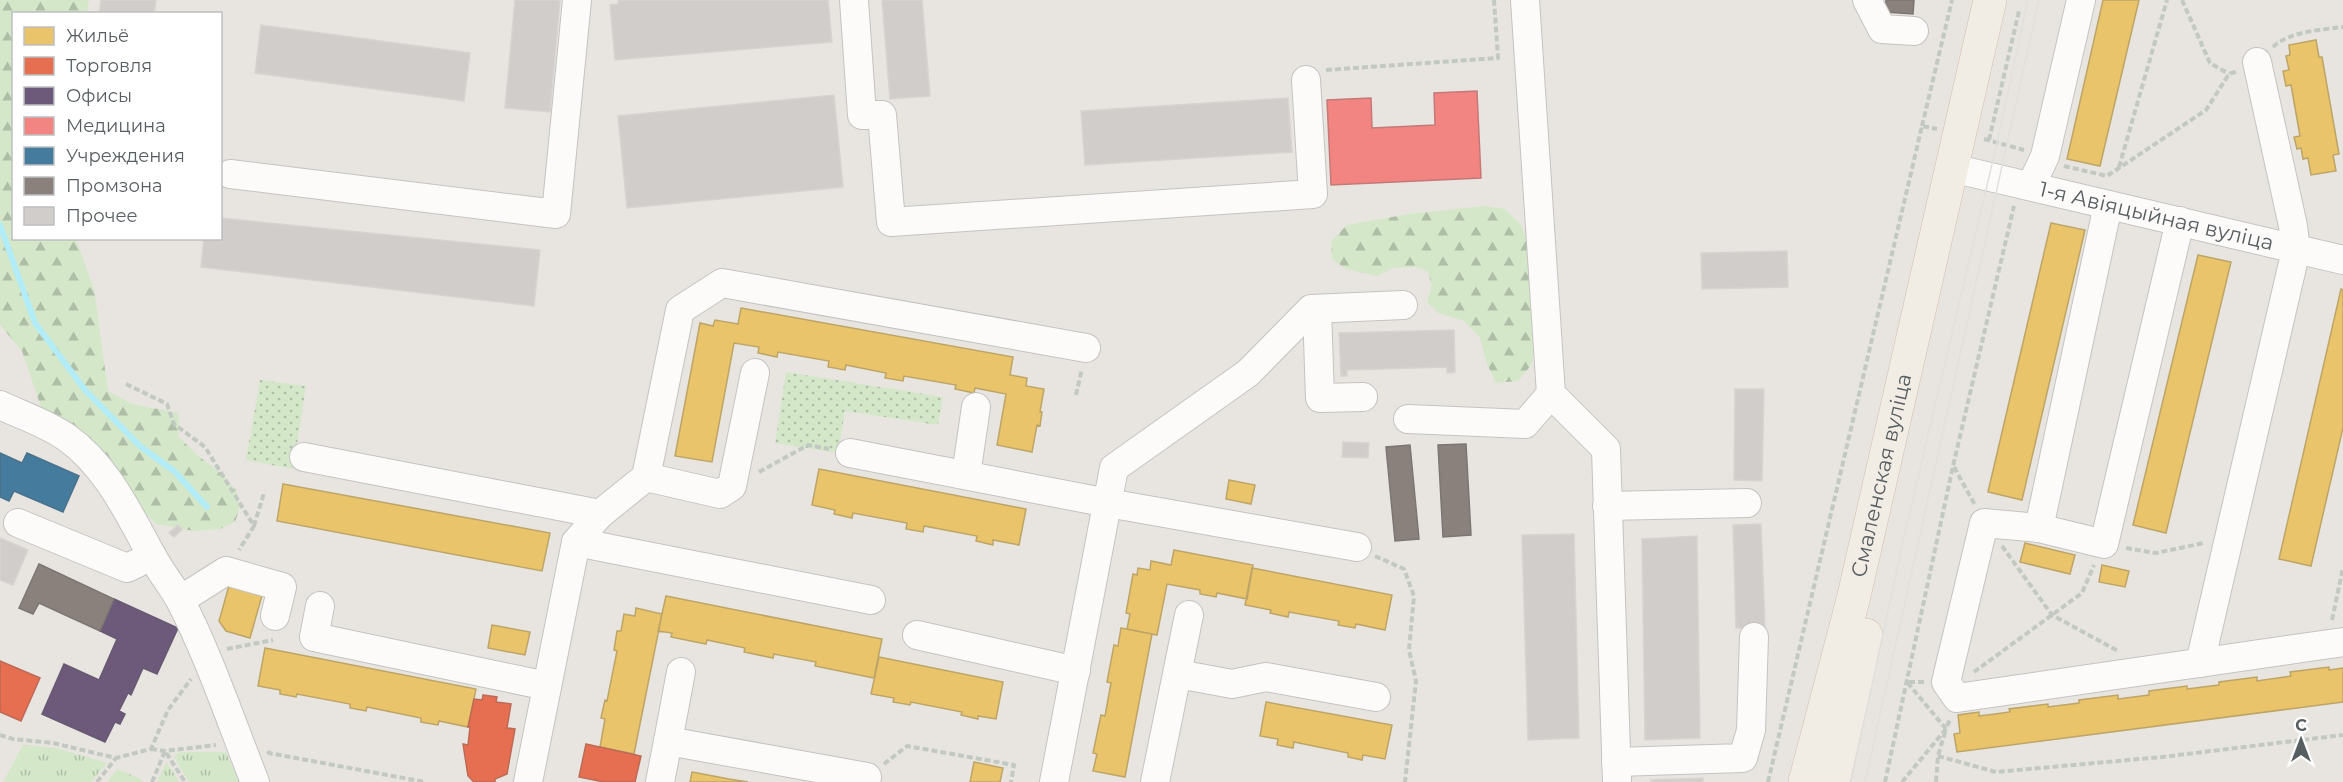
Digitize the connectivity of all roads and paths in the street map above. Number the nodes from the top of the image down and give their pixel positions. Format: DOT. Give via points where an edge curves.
graph roads {
  1 [pos="577,0"];
  2 [pos="854,0"];
  3 [pos="1494,0"];
  4 [pos="1525,0"];
  5 [pos="1867,0"];
  6 [pos="1952,0"];
  7 [pos="2082,0"];
  8 [pos="2167,0"];
  9 [pos="2182,0"];
  10 [pos="2006,4"];
  11 [pos="2343,27"];
  12 [pos="1914,31"];
  13 [pos="2258,62"];
  14 [pos="2229,74"];
  15 [pos="1306,80"];
  16 [pos="1922,126"];
  17 [pos="1943,130"];
  18 [pos="2045,156"];
  19 [pos="2119,168"];
  20 [pos="1962,170"];
  21 [pos="230,174"];
  22 [pos="2024,191"];
  23 [pos="2108,205"];
  24 [pos="2180,221"];
  25 [pos="2296,250"];
  26 [pos="2343,260"];
  27 [pos="1403,305"];
  28 [pos="1317,309"];
  29 [pos="1084,357"];
  30 [pos="755,373"];
  31 [pos="126,384"];
  32 [pos="1551,394"];
  33 [pos="1077,395"];
  34 [pos="1363,397"];
  35 [pos="0,405"];
  36 [pos="976,407"];
  37 [pos="1408,419"];
  38 [pos="850,453"];
  39 [pos="304,457"];
  40 [pos="1953,466"];
  41 [pos="966,475"];
  42 [pos="646,477"];
  43 [pos="732,486"];
  44 [pos="264,493"];
  45 [pos="1108,503"];
  46 [pos="1747,503"];
  47 [pos="1607,506"];
  48 [pos="600,514"];
  49 [pos="18,523"];
  50 [pos="1984,523"];
  51 [pos="254,526"];
  52 [pos="2039,528"];
  53 [pos="2229,538"];
  54 [pos="576,542"];
  55 [pos="2103,544"];
  56 [pos="1357,547"];
  57 [pos="152,556"];
  58 [pos="2343,568"];
  59 [pos="226,571"];
  60 [pos="180,600"];
  61 [pos="871,600"];
  62 [pos="320,606"];
  63 [pos="1189,615"];
  64 [pos="2052,615"];
  65 [pos="275,628"];
  66 [pos="917,635"];
  67 [pos="1754,637"];
  68 [pos="2335,643"];
  69 [pos="226,649"];
  70 [pos="2200,663"];
  71 [pos="2154,669"];
  72 [pos="1076,671"];
  73 [pos="681,672"];
  74 [pos="1178,674"];
  75 [pos="1907,682"];
  76 [pos="547,686"];
  77 [pos="1952,690"];
  78 [pos="1376,697"];
  79 [pos="1946,729"];
  80 [pos="2343,735"];
  81 [pos="668,741"];
  82 [pos="239,742"];
  83 [pos="151,749"];
  84 [pos="165,751"];
  85 [pos="269,753"];
  86 [pos="1938,756"];
  87 [pos="116,758"];
  88 [pos="1616,772"];
  89 [pos="387,775"];
  90 [pos="867,777"];
  91 [pos="97,782"];
  92 [pos="152,782"];
  93 [pos="185,782"];
  94 [pos="255,782"];
  95 [pos="383,782"];
  96 [pos="528,782"];
  97 [pos="660,782"];
  98 [pos="1011,782"];
  99 [pos="1054,782"];
  100 [pos="1155,782"];
  101 [pos="1405,782"];
  102 [pos="1768,782"];
  103 [pos="1805,782"];
  104 [pos="1833,782"];
  105 [pos="1885,782"];
  106 [pos="1902,782"];
  107 [pos="1936,782"];
  1 -- 21 [label="street" via="556,214"];
  2 -- 15 [label="street" via="862,115 882,115 891,222 1313,194"];
  3 -- 15 [label="path" via="1498,58 1303,71"];
  4 -- 32 [label="street"];
  5 -- 12 [label="street" via="1882,29"];
  6 -- 16 [label="path"];
  7 -- 18 [label="street"];
  8 -- 19 [label="path"];
  9 -- 14 [label="path" via="2210,63"];
  10 -- 18 [label="path" via="1986,140"];
  10 -- 20 [label="main road, Смаленская вуліца"];
  11 -- 13 [label="path" via="2280,40"];
  13 -- 14 [label="path"];
  13 -- 25 [label="street"];
  14 -- 19 [label="path" via="2206,110"];
  16 -- 17 [label="path"];
  16 -- 102 [label="path"];
  18 -- 19 [label="path" via="2060,165 2107,176"];
  18 -- 22 [label="street"];
  20 -- 22 [label="street, 1-я Авіяцыйная вуліца"];
  20 -- 103 [label="main road, Смаленская вуліца"];
  20 -- 104 [label="main road, Смаленская вуліца"];
  22 -- 23 [label="street, 1-я Авіяцыйная вуліца"];
  22 -- 40 [label="path"];
  23 -- 24 [label="street, 1-я Авіяцыйная вуліца"];
  23 -- 52 [label="street"];
  24 -- 25 [label="street, 1-я Авіяцыйная вуліца"];
  24 -- 55 [label="street"];
  25 -- 26 [label="street, 1-я Авіяцыйная вуліца"];
  25 -- 53 [label="street"];
  27 -- 28 [label="street"];
  28 -- 34 [label="street" via="1320,398"];
  28 -- 45 [label="street" via="1311,309 1248,373 1114,468"];
  29 -- 33 [label="path"];
  29 -- 42 [label="street" via="722,284 680,310"];
  30 -- 43 [label="street"];
  31 -- 51 [label="path" via="167,404 174,424 205,447"];
  32 -- 37 [label="street" via="1525,424"];
  32 -- 47 [label="street" via="1606,449"];
  35 -- 57 [label="street" via="65,437 86,456 108,480"];
  36 -- 41 [label="street"];
  38 -- 41 [label="street"];
  38 -- 43 [label="path" via="808,446"];
  39 -- 48 [label="street"];
  40 -- 50 [label="path"];
  40 -- 75 [label="path"];
  41 -- 45 [label="street"];
  42 -- 43 [label="street" via="720,494"];
  42 -- 48 [label="street"];
  44 -- 51 [label="path"];
  45 -- 56 [label="street"];
  45 -- 72 [label="street"];
  46 -- 47 [label="street"];
  47 -- 88 [label="street"];
  48 -- 54 [label="street"];
  49 -- 57 [label="street" via="127,568"];
  50 -- 52 [label="street"];
  50 -- 64 [label="path"];
  50 -- 77 [label="street"];
  51 -- 59 [label="path"];
  52 -- 55 [label="street"];
  53 -- 55 [label="path" via="2156,553"];
  53 -- 70 [label="street"];
  54 -- 61 [label="street"];
  54 -- 76 [label="street"];
  55 -- 64 [label="path" via="2082,592"];
  56 -- 101 [label="path" via="1404,569 1413,596 1409,650 1416,681"];
  57 -- 60 [label="street"];
  58 -- 68 [label="path"];
  59 -- 60 [label="street"];
  59 -- 65 [label="street" via="282,587"];
  60 -- 82 [label="street"];
  62 -- 76 [label="street" via="314,637"];
  63 -- 74 [label="street"];
  64 -- 71 [label="path"];
  64 -- 77 [label="path"];
  65 -- 69 [label="path"];
  66 -- 72 [label="street"];
  67 -- 88 [label="street" via="1751,730 1743,758"];
  68 -- 70 [label="street"];
  70 -- 71 [label="street"];
  71 -- 77 [label="street"];
  72 -- 99 [label="street"];
  73 -- 81 [label="street"];
  74 -- 78 [label="street" via="1232,684 1266,677"];
  74 -- 100 [label="street"];
  75 -- 77 [label="path"];
  75 -- 79 [label="path"];
  75 -- 105 [label="path"];
  76 -- 96 [label="street"];
  77 -- 79 [label="path"];
  79 -- 86 [label="path"];
  79 -- 106 [label="path"];
  80 -- 86 [label="path" via="2162,758 1996,772"];
  81 -- 90 [label="street"];
  81 -- 97 [label="street"];
  82 -- 84 [label="path"];
  82 -- 85 [label="path"];
  82 -- 94 [label="street"];
  83 -- 84 [label="path"];
  84 -- 92 [label="path"];
  84 -- 93 [label="path"];
  86 -- 107 [label="path"];
  87 -- 91 [label="path"];
  89 -- 95 [label="path"];
  90 -- 98 [label="path" via="907,746 1014,765"];
}
